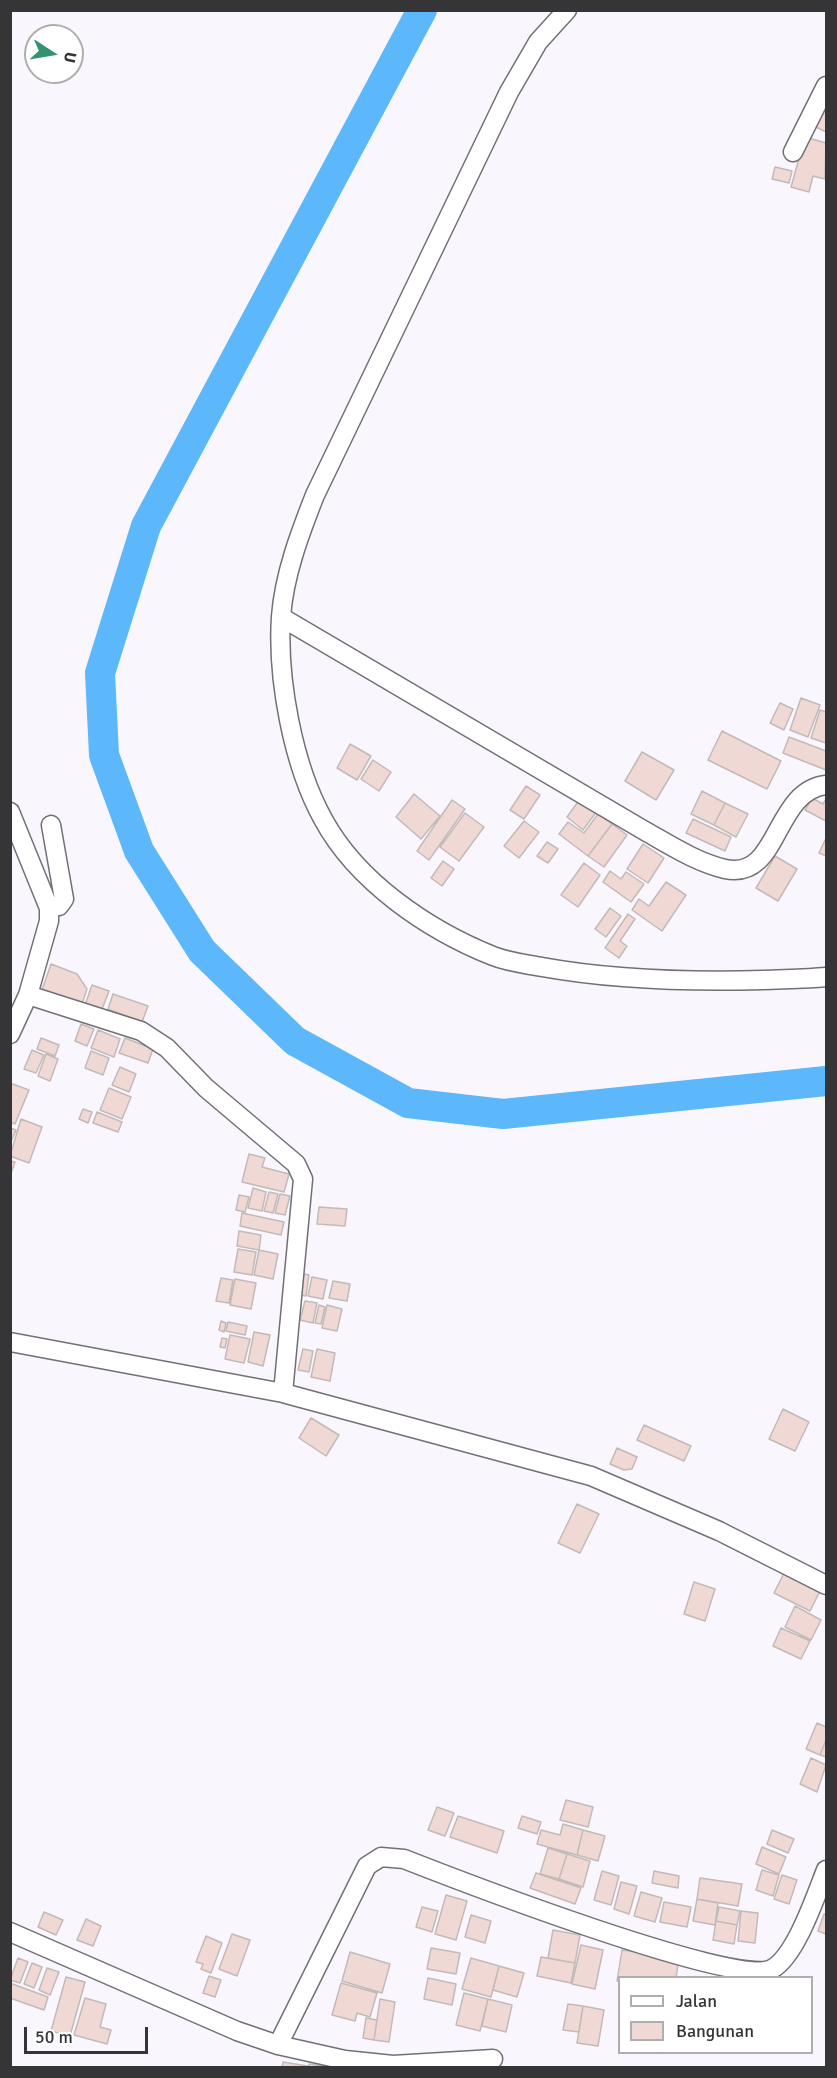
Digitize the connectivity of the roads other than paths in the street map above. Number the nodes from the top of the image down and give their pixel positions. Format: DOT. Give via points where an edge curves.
graph roads {
  1 [pos="567,10"];
  2 [pos="826,86"];
  3 [pos="793,152"];
  4 [pos="281,616"];
  5 [pos="826,785"];
  6 [pos="10,812"];
  7 [pos="51,825"];
  8 [pos="49,908"];
  9 [pos="826,977"];
  10 [pos="28,995"];
  11 [pos="10,1034"];
  12 [pos="10,1342"];
  13 [pos="283,1393"];
  14 [pos="826,1585"];
  15 [pos="826,1870"];
  16 [pos="10,1932"];
  17 [pos="278,2046"];
  18 [pos="493,2059"];
  1 -- 4 [label="street" via="538,42 509,92 315,495 300,533"];
  2 -- 3 [label="street"];
  4 -- 5 [label="street" via="645,831 694,858 724,868 746,870 759,862 784,816 804,792"];
  4 -- 9 [label="street" via="284,693 292,735 323,819 351,858 418,917 496,957 567,972 712,981"];
  6 -- 8 [label="street"];
  7 -- 8 [label="street" via="64,899 59,906"];
  8 -- 10 [label="street" via="49,921"];
  10 -- 11 [label="street"];
  10 -- 13 [label="street" via="153,1038 296,1164 303,1179"];
  12 -- 13 [label="street"];
  13 -- 14 [label="street" via="591,1476 718,1531"];
  15 -- 17 [label="street" via="782,1961 762,1972 737,1970 606,1933 404,1859 381,1857 367,1866"];
  16 -- 17 [label="street"];
  17 -- 18 [label="street" via="393,2065"];
}
